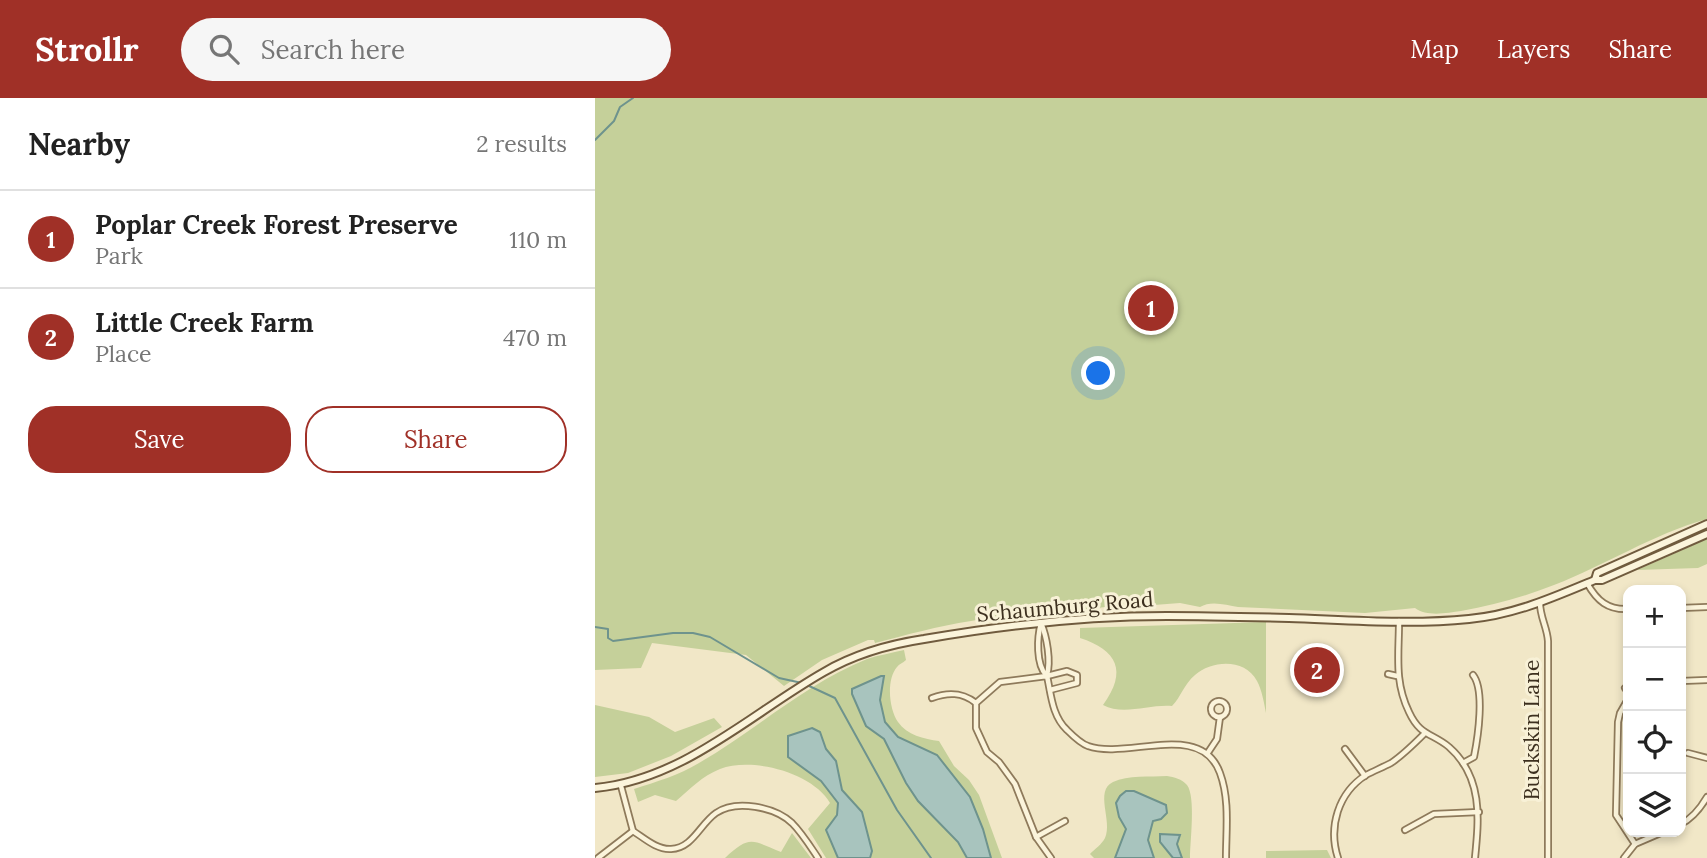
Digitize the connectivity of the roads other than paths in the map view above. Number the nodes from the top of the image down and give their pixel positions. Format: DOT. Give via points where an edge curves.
graph roads {
  1 [pos="1707,524"];
  2 [pos="1707,534"];
  3 [pos="1595,580"];
  4 [pos="1587,583"];
  5 [pos="1540,603"];
  6 [pos="1707,607"];
  7 [pos="1686,608"];
  8 [pos="1623,609"];
  9 [pos="1399,621"];
  10 [pos="1041,623"];
  11 [pos="1388,674"];
  12 [pos="1473,675"];
  13 [pos="1047,676"];
  14 [pos="1397,676"];
  15 [pos="1707,680"];
  16 [pos="1686,681"];
  17 [pos="1050,690"];
  18 [pos="932,698"];
  19 [pos="976,703"];
  20 [pos="1623,710"];
  21 [pos="1220,717"];
  22 [pos="1424,734"];
  23 [pos="1345,748"];
  24 [pos="1688,753"];
  25 [pos="1207,754"];
  26 [pos="1707,758"];
  27 [pos="1463,763"];
  28 [pos="1364,776"];
  29 [pos="621,786"];
  30 [pos="595,788"];
  31 [pos="1707,797"];
  32 [pos="1479,811"];
  33 [pos="1065,821"];
  34 [pos="1686,822"];
  35 [pos="1405,830"];
  36 [pos="633,831"];
  37 [pos="1036,837"];
  38 [pos="1651,837"];
  39 [pos="1635,844"];
  40 [pos="599,858"];
  41 [pos="818,858"];
  42 [pos="1051,858"];
  43 [pos="1226,858"];
  44 [pos="1338,858"];
  45 [pos="1475,858"];
  46 [pos="1548,858"];
  47 [pos="1624,858"];
  1 -- 3 [label="main road" via="1597,573"];
  2 -- 3 [label="main road"];
  3 -- 4 [label="main road, Schaumburg Road"];
  4 -- 5 [label="main road, Schaumburg Road"];
  4 -- 8 [label="street" via="1605,604"];
  5 -- 9 [label="main road, Schaumburg Road" via="1469,619"];
  5 -- 46 [label="street, Buckskin Lane" via="1548,641"];
  6 -- 7 [label="street"];
  9 -- 10 [label="main road, Schaumburg Road" via="1164,616"];
  9 -- 14 [label="street"];
  10 -- 13 [label="street"];
  10 -- 29 [label="main road, Schaumburg Road" via="921,639 865,654 827,670 686,759"];
  11 -- 14 [label="street"];
  12 -- 27 [label="street" via="1479,682 1479,734 1475,757"];
  13 -- 17 [label="street"];
  13 -- 17 [label="street" via="1067,671 1077,675 1077,683"];
  13 -- 19 [label="street" via="1000,682"];
  14 -- 22 [label="street" via="1410,715"];
  15 -- 16 [label="street"];
  17 -- 25 [label="street" via="1052,705 1065,729 1087,746 1123,750 1181,743"];
  18 -- 19 [label="street" via="955,693"];
  19 -- 37 [label="street" via="976,728 987,752 1015,784"];
  20 -- 39 [label="street" via="1618,722 1616,815"];
  21 -- 25 [label="street" via="1217,739"];
  22 -- 27 [label="street" via="1447,746"];
  22 -- 28 [label="street" via="1398,758"];
  23 -- 28 [label="street"];
  24 -- 26 [label="street"];
  25 -- 43 [label="street" via="1220,771 1227,803"];
  27 -- 32 [label="street" via="1475,785"];
  28 -- 44 [label="street" via="1349,790 1336,817 1333,832"];
  29 -- 30 [label="main road, Schaumburg Road"];
  29 -- 36 [label="street"];
  31 -- 34 [label="street"];
  32 -- 35 [label="street" via="1434,814"];
  32 -- 45 [label="street"];
  33 -- 37 [label="street"];
  36 -- 40 [label="street"];
  36 -- 41 [label="street" via="658,847 673,849 691,841 715,813 743,806 783,817"];
  37 -- 42 [label="street"];
  38 -- 39 [label="street"];
  39 -- 47 [label="street"];
}
